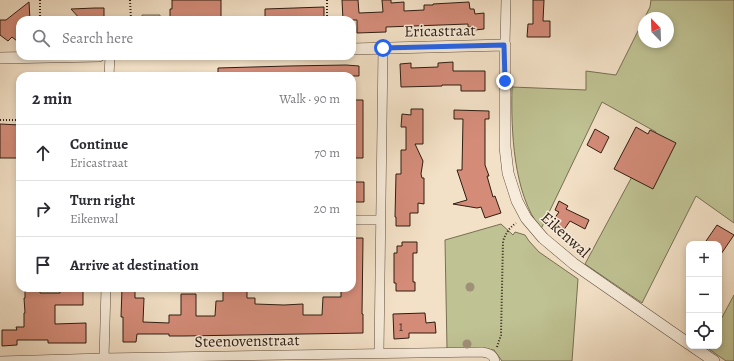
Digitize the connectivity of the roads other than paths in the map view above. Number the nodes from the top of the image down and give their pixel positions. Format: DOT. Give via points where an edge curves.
graph roads {
  1 [pos="506,0"];
  2 [pos="504,45"];
  3 [pos="383,48"];
  4 [pos="356,49"];
  5 [pos="0,58"];
  6 [pos="16,58"];
  7 [pos="110,60"];
  8 [pos="109,72"];
  9 [pos="356,220"];
  10 [pos="380,220"];
  11 [pos="106,292"];
  12 [pos="686,342"];
  13 [pos="696,349"];
  14 [pos="379,353"];
  15 [pos="104,358"];
  16 [pos="145,359"];
  17 [pos="495,359"];
  18 [pos="0,361"];
  19 [pos="714,361"];
  1 -- 2 [label="street, Eikenwal"];
  2 -- 3 [label="street, Ericastraat"];
  2 -- 12 [label="street, Eikenwal" via="505,146 508,174 526,218 543,238 574,264"];
  3 -- 4 [label="street, Ericastraat"];
  3 -- 10 [label="street"];
  5 -- 6 [label="street"];
  7 -- 8 [label="street"];
  9 -- 10 [label="street"];
  10 -- 14 [label="street"];
  11 -- 15 [label="street"];
  13 -- 19 [label="street"];
  14 -- 16 [label="street, Steenovenstraat"];
  14 -- 17 [label="street, Steenovenstraat" via="482,352"];
  15 -- 16 [label="street, Steenovenstraat"];
  15 -- 18 [label="street, Steenovenstraat"];
}
